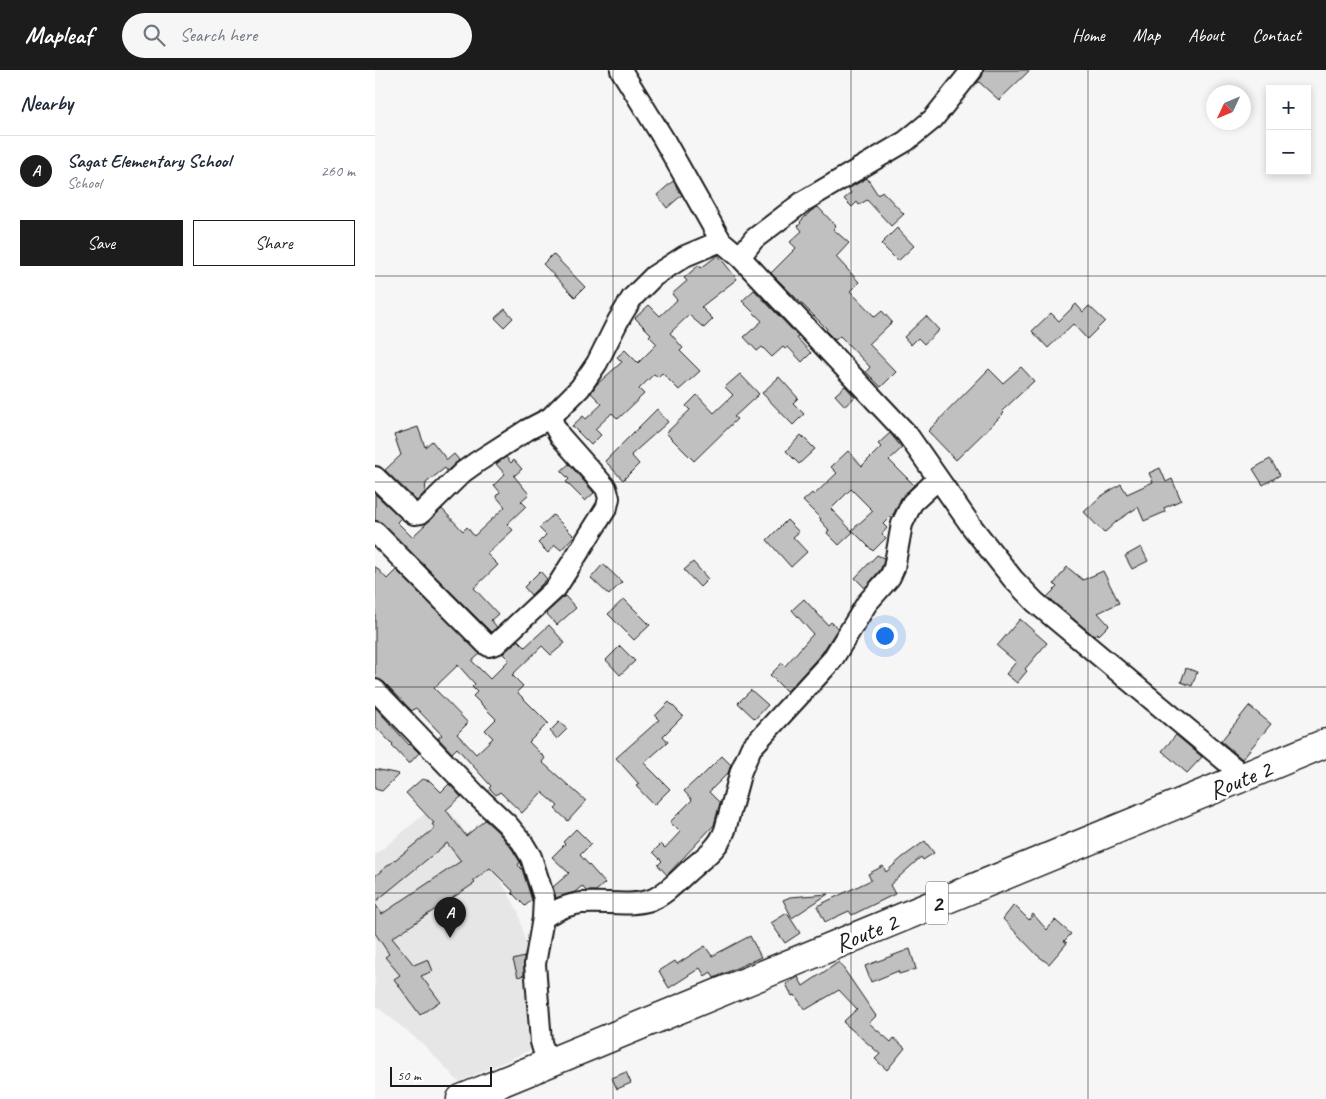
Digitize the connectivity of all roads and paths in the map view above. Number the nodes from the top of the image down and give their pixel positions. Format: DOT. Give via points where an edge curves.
graph roads {
  1 [pos="621,70"];
  2 [pos="972,70"];
  3 [pos="721,241"];
  4 [pos="740,257"];
  5 [pos="550,418"];
  6 [pos="375,477"];
  7 [pos="939,479"];
  8 [pos="375,532"];
  9 [pos="375,690"];
  10 [pos="1326,743"];
  11 [pos="1245,777"];
  12 [pos="543,918"];
  13 [pos="547,1062"];
  14 [pos="461,1099"];
  1 -- 3 [label="street"];
  2 -- 4 [label="street" via="933,119 906,141 804,201 754,239"];
  3 -- 4 [label="street"];
  3 -- 5 [label="street" via="685,256 654,276 638,292 580,388"];
  4 -- 7 [label="street" via="907,434"];
  5 -- 6 [label="street" via="463,472 417,514 410,512"];
  5 -- 8 [label="street" via="560,436 606,488 608,503 556,588 496,644 489,646 483,642"];
  7 -- 11 [label="street" via="972,527 1035,602"];
  7 -- 12 [label="street" via="912,503 902,524 894,568 867,603 832,660 751,748 741,771 725,830 715,849 663,893 651,899 635,903 581,903"];
  9 -- 12 [label="street" via="522,842 531,857 544,898"];
  10 -- 11 [label="highway, Route 2 / 2"];
  11 -- 13 [label="highway, Route 2 / 2"];
  12 -- 13 [label="street" via="535,964 541,1042"];
  13 -- 14 [label="highway, Route 2 / 2"];
}
